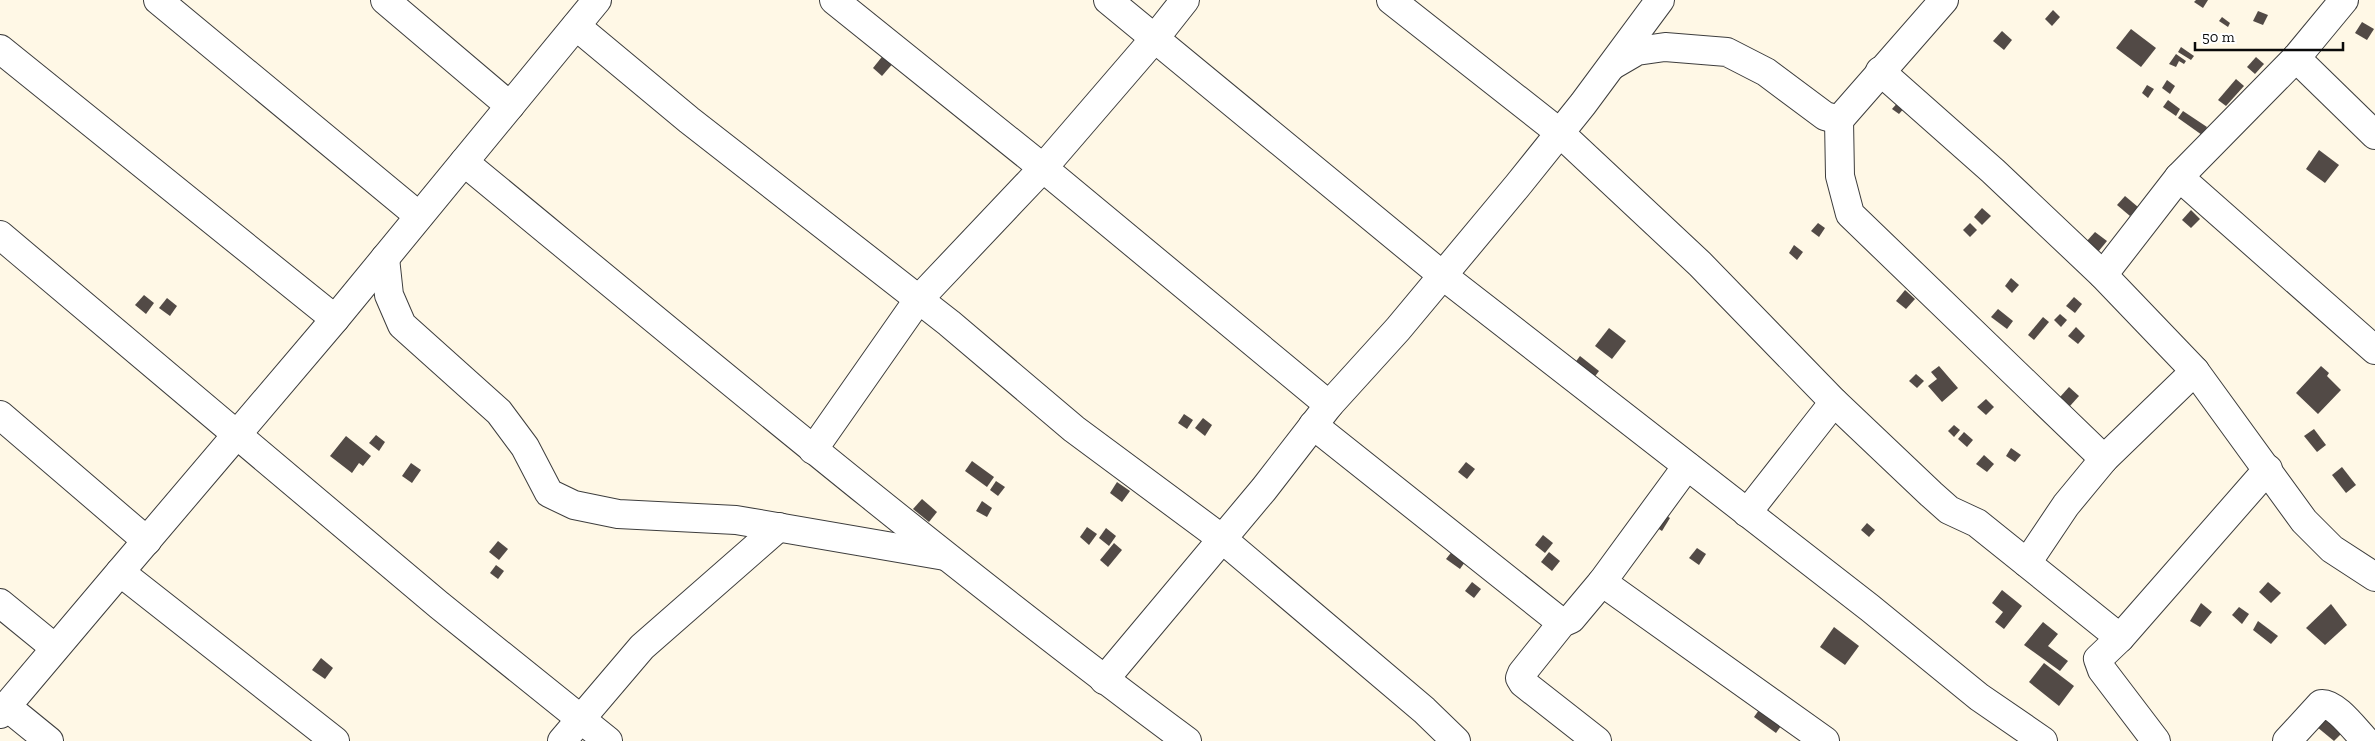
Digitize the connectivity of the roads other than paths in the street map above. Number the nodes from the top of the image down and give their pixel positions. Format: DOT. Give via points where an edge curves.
graph roads {
  1 [pos="158,0"];
  2 [pos="385,0"];
  3 [pos="597,0"];
  4 [pos="834,0"];
  5 [pos="1108,0"];
  6 [pos="1185,0"];
  7 [pos="1391,0"];
  8 [pos="1660,0"];
  9 [pos="1944,0"];
  10 [pos="2344,0"];
  11 [pos="576,26"];
  12 [pos="1155,38"];
  13 [pos="0,49"];
  14 [pos="2296,58"];
  15 [pos="1610,67"];
  16 [pos="1880,71"];
  17 [pos="510,106"];
  18 [pos="1839,120"];
  19 [pos="1560,133"];
  20 [pos="2375,135"];
  21 [pos="464,162"];
  22 [pos="1043,168"];
  23 [pos="2179,177"];
  24 [pos="419,216"];
  25 [pos="0,235"];
  26 [pos="385,258"];
  27 [pos="1442,275"];
  28 [pos="2103,275"];
  29 [pos="918,300"];
  30 [pos="335,319"];
  31 [pos="2375,350"];
  32 [pos="2195,371"];
  33 [pos="1834,402"];
  34 [pos="0,415"];
  35 [pos="1321,415"];
  36 [pos="236,435"];
  37 [pos="813,450"];
  38 [pos="2104,458"];
  39 [pos="1687,466"];
  40 [pos="2268,469"];
  41 [pos="1748,513"];
  42 [pos="779,528"];
  43 [pos="1220,538"];
  44 [pos="146,540"];
  45 [pos="949,557"];
  46 [pos="2027,563"];
  47 [pos="120,572"];
  48 [pos="2375,577"];
  49 [pos="1602,582"];
  50 [pos="0,602"];
  51 [pos="1562,623"];
  52 [pos="2120,638"];
  53 [pos="55,648"];
  54 [pos="1104,680"];
  55 [pos="3,710"];
  56 [pos="582,720"];
  57 [pos="1571,733"];
  58 [pos="49,741"];
  59 [pos="335,741"];
  60 [pos="562,741"];
  61 [pos="608,741"];
  62 [pos="1187,741"];
  63 [pos="1456,741"];
  64 [pos="1597,741"];
  65 [pos="1825,741"];
  66 [pos="2044,741"];
  67 [pos="2156,741"];
  68 [pos="2287,741"];
  69 [pos="2366,741"];
  1 -- 24 [label="street"];
  2 -- 17 [label="street"];
  3 -- 11 [label="street"];
  4 -- 22 [label="street"];
  5 -- 12 [label="street"];
  6 -- 12 [label="street"];
  7 -- 19 [label="street"];
  8 -- 15 [label="street"];
  9 -- 16 [label="street"];
  10 -- 14 [label="street"];
  11 -- 17 [label="street"];
  11 -- 29 [label="street" via="689,120"];
  12 -- 22 [label="street"];
  12 -- 27 [label="street"];
  13 -- 30 [label="street"];
  14 -- 20 [label="street"];
  14 -- 23 [label="street"];
  15 -- 18 [label="street" via="1637,51 1665,47 1726,52 1766,72 1825,116"];
  15 -- 19 [label="street"];
  16 -- 18 [label="street"];
  16 -- 28 [label="street"];
  17 -- 21 [label="street"];
  18 -- 38 [label="street" via="1840,176 1850,214"];
  19 -- 27 [label="street"];
  19 -- 33 [label="street" via="1700,264"];
  21 -- 24 [label="street"];
  21 -- 37 [label="street"];
  22 -- 29 [label="street"];
  22 -- 35 [label="street"];
  23 -- 28 [label="street"];
  23 -- 31 [label="street"];
  24 -- 26 [label="street"];
  25 -- 36 [label="street"];
  26 -- 30 [label="street"];
  26 -- 42 [label="street" via="389,294 402,325 499,412 525,447 549,493 574,505 618,514 736,520"];
  27 -- 35 [label="street"];
  27 -- 39 [label="street"];
  28 -- 32 [label="street"];
  29 -- 37 [label="street"];
  29 -- 43 [label="street" via="1074,429"];
  30 -- 36 [label="street"];
  32 -- 38 [label="street"];
  32 -- 40 [label="street"];
  33 -- 41 [label="street"];
  33 -- 46 [label="street" via="1950,510 1976,523"];
  34 -- 44 [label="street"];
  35 -- 43 [label="street" via="1264,489"];
  35 -- 51 [label="street"];
  36 -- 44 [label="street"];
  36 -- 56 [label="street"];
  37 -- 45 [label="street"];
  38 -- 46 [label="street" via="2066,505"];
  39 -- 41 [label="street"];
  39 -- 49 [label="street"];
  40 -- 48 [label="street" via="2304,521 2332,549"];
  40 -- 52 [label="street"];
  41 -- 66 [label="street" via="1980,697"];
  42 -- 45 [label="street"];
  42 -- 56 [label="street" via="642,647"];
  43 -- 54 [label="street"];
  43 -- 63 [label="street" via="1424,710"];
  44 -- 47 [label="street"];
  45 -- 54 [label="street"];
  46 -- 52 [label="street"];
  47 -- 53 [label="street"];
  47 -- 59 [label="street"];
  49 -- 51 [label="street" via="1571,619"];
  49 -- 65 [label="street"];
  50 -- 53 [label="street"];
  51 -- 57 [label="street" via="1520,678"];
  52 -- 67 [label="street" via="2098,659 2098,664"];
  53 -- 55 [label="street"];
  54 -- 62 [label="street"];
  55 -- 58 [label="street"];
  56 -- 60 [label="street"];
  56 -- 61 [label="street"];
  57 -- 64 [label="street"];
  68 -- 69 [label="street" via="2321,704 2326,704"];
}
